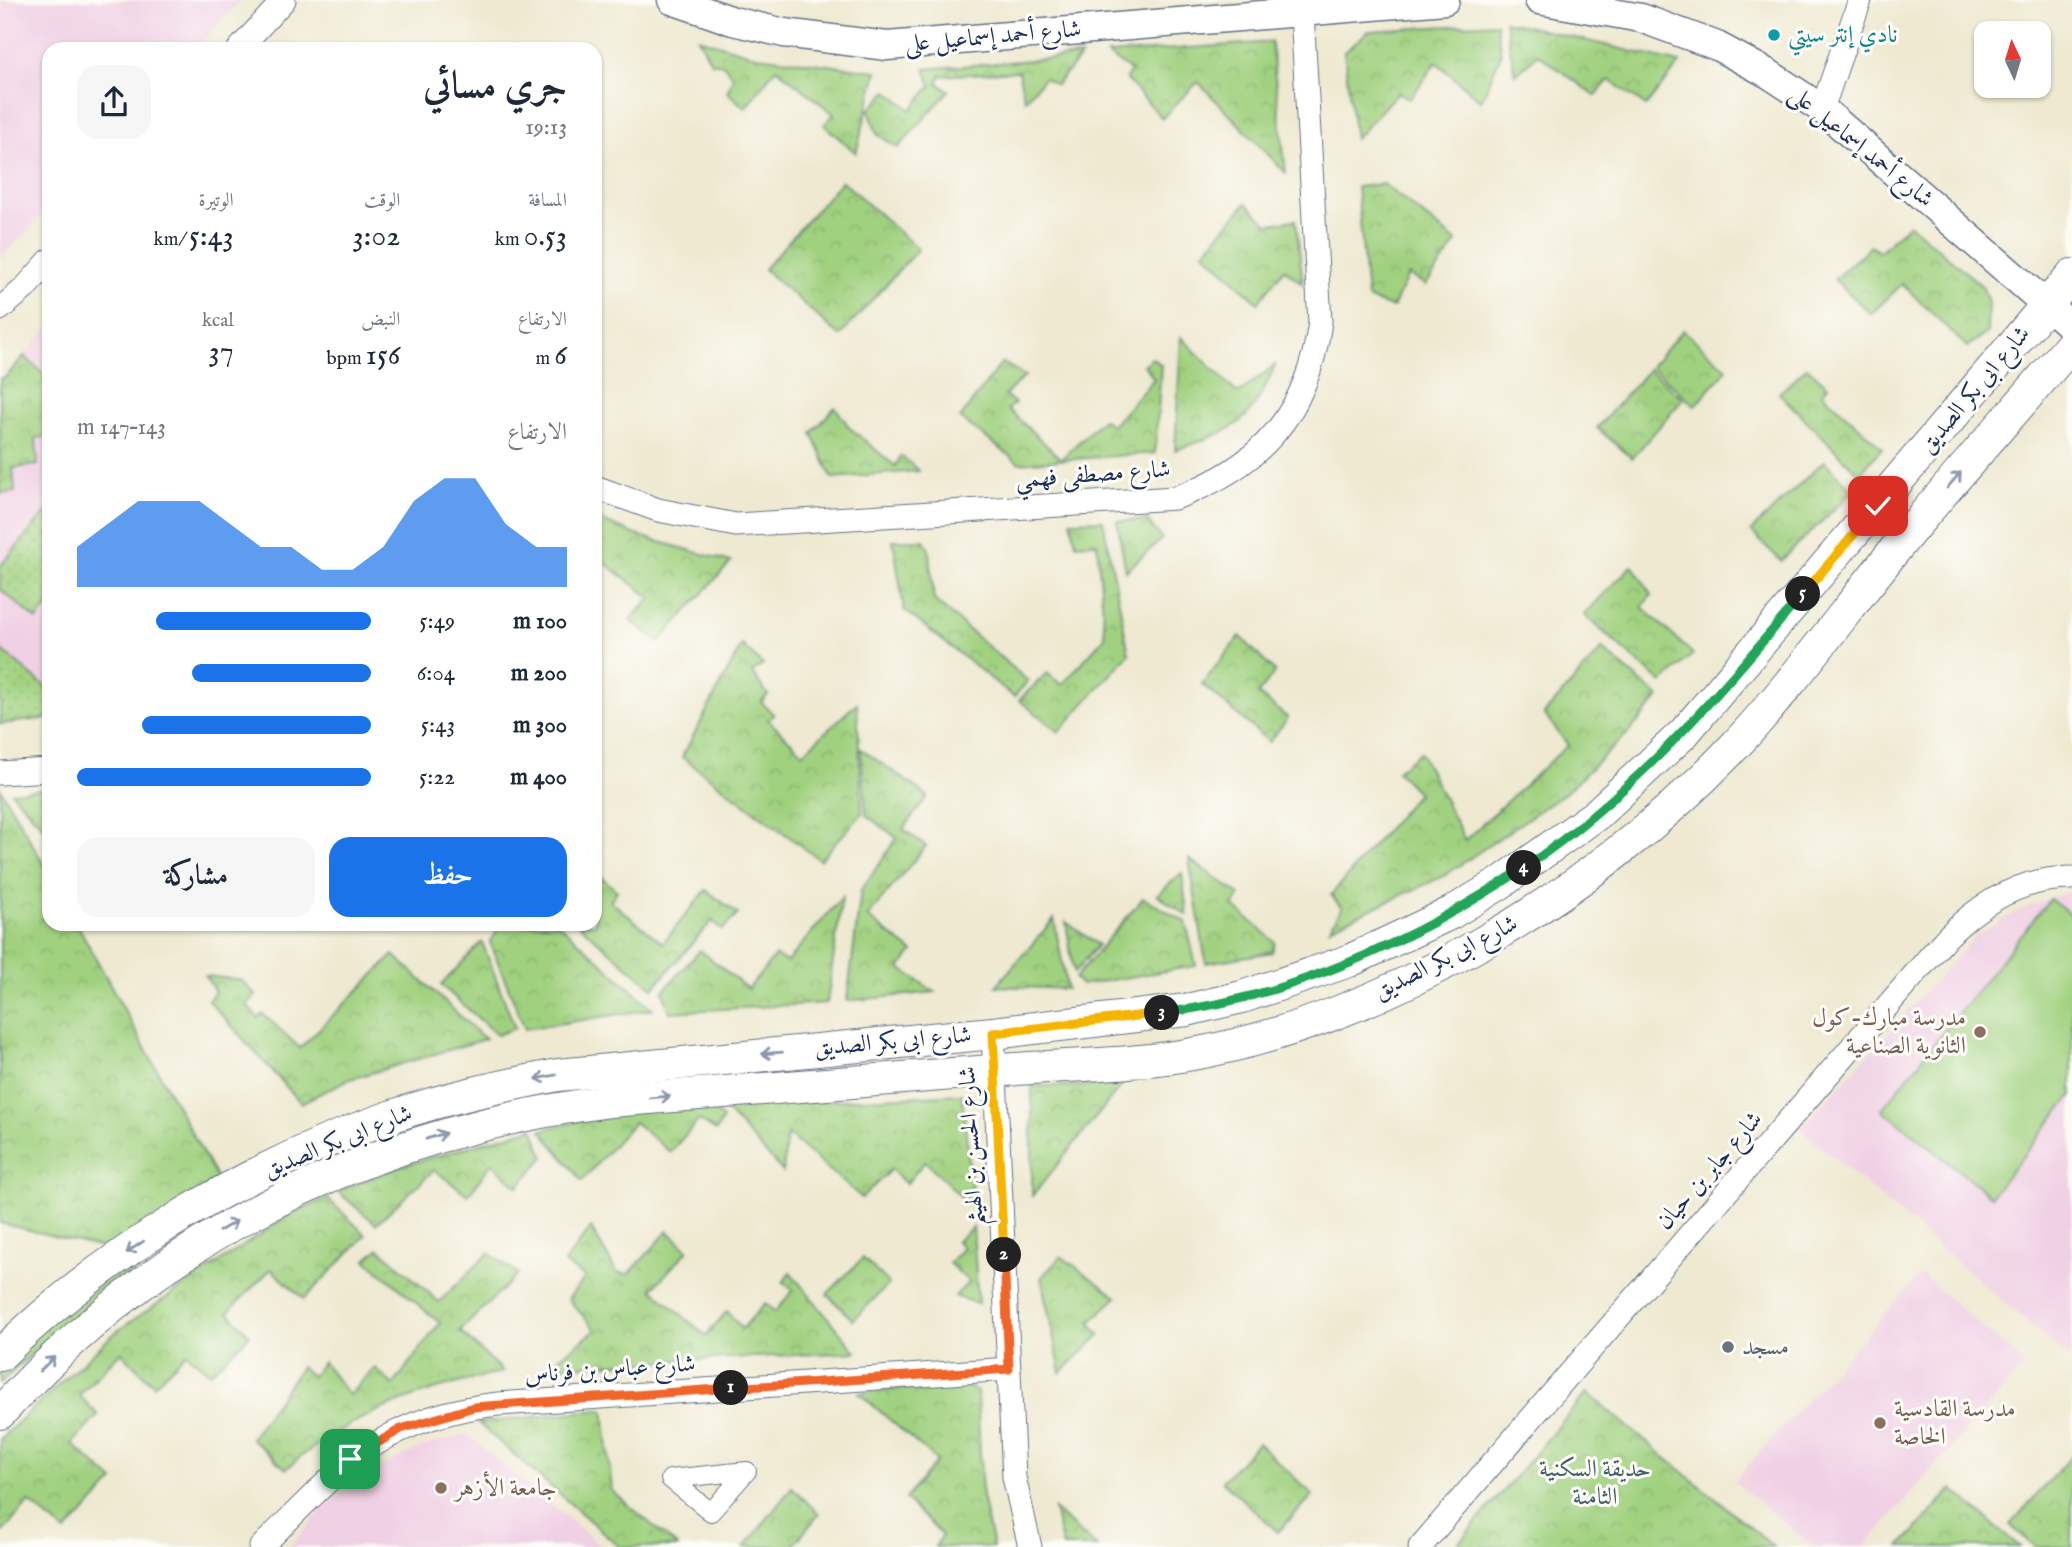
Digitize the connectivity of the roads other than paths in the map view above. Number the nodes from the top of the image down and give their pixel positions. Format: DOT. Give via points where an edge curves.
graph roads {
  1 [pos="284,0"];
  2 [pos="672,0"];
  3 [pos="1445,0"];
  4 [pos="1539,0"];
  5 [pos="1860,0"];
  6 [pos="1302,13"];
  7 [pos="245,42"];
  8 [pos="1822,109"];
  9 [pos="42,269"];
  10 [pos="2072,275"];
  11 [pos="2046,305"];
  12 [pos="0,310"];
  13 [pos="2072,327"];
  14 [pos="2072,344"];
  15 [pos="602,489"];
  16 [pos="1801,596"];
  17 [pos="1836,624"];
  18 [pos="42,770"];
  19 [pos="0,773"];
  20 [pos="2072,878"];
  21 [pos="993,1033"];
  22 [pos="995,1070"];
  23 [pos="0,1355"];
  24 [pos="1009,1369"];
  25 [pos="0,1413"];
  26 [pos="261,1547"];
  27 [pos="1030,1547"];
  28 [pos="1420,1547"];
  1 -- 7 [label="street"];
  2 -- 6 [label="street, شارع أحمد إسماعيل على" via="783,33 887,46"];
  3 -- 6 [label="street, شارع أحمد إسماعيل على"];
  4 -- 8 [label="street, شارع أحمد إسماعيل على" via="1596,8 1684,32 1738,55"];
  5 -- 8 [label="street"];
  6 -- 15 [label="street, شارع مصطفى فهمي" via="1320,322 1317,345 1303,390 1279,430 1224,477 1175,498 736,525 658,510"];
  8 -- 11 [label="street, شارع أحمد إسماعيل على"];
  9 -- 12 [label="street"];
  10 -- 11 [label="main road, شارع ابى بكر الصديق"];
  11 -- 13 [label="street, شارع أحمد إسماعيل على"];
  11 -- 16 [label="main road, شارع ابى بكر الصديق"];
  17 -- 14 [label="main road, شارع ابى بكر الصديق, one-way"];
  16 -- 17 [label="main road"];
  16 -- 21 [label="main road, شارع ابى بكر الصديق" via="1684,733 1642,775 1549,851 1451,913 1349,961 1242,997 1187,1010"];
  17 -- 22 [label="main road, شارع ابى بكر الصديق" via="1771,706 1682,798 1582,879 1473,948 1362,1000 1246,1040 1186,1055"];
  18 -- 19 [label="street"];
  20 -- 28 [label="street, شارع جابر بن حيان" via="2050,879 2003,894 1954,930"];
  21 -- 22 [label="street, شارع الحسن بن الهيثم"];
  21 -- 23 [label="main road, شارع ابى بكر الصديق, one-way" via="558,1075 393,1115 281,1163 163,1228"];
  22 -- 24 [label="street, شارع الحسن بن الهيثم"];
  25 -- 22 [label="main road, شارع ابى بكر الصديق, one-way" via="73,1339 172,1262 276,1200 383,1153 496,1120 565,1107"];
  24 -- 26 [label="street, شارع عباس بن فرناس" via="451,1411 401,1429 350,1459"];
  24 -- 27 [label="street, شارع الحسن بن الهيثم" via="1014,1477"];
}
